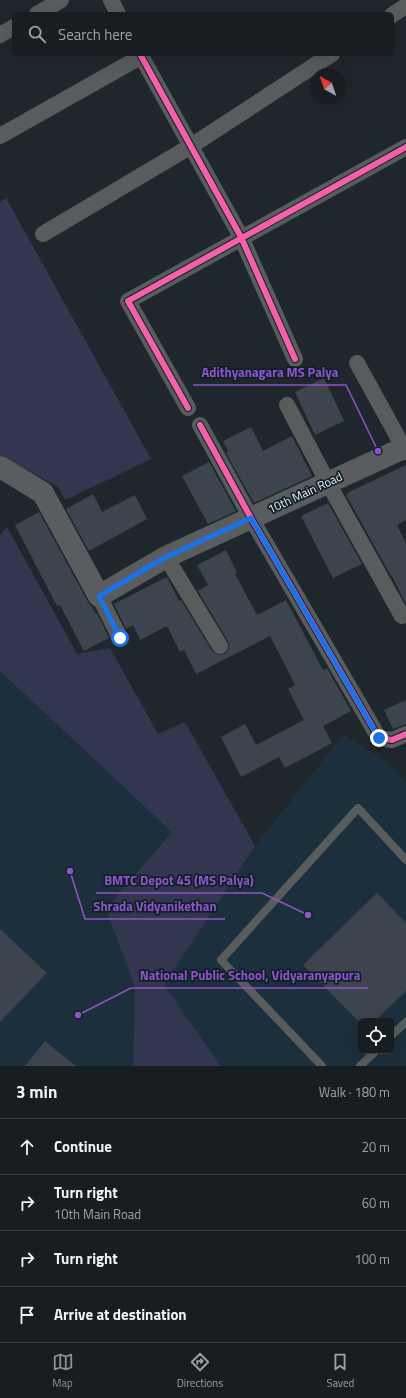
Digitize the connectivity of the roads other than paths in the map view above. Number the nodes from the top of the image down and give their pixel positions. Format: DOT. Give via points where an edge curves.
graph roads {
  1 [pos="61,0"];
  2 [pos="111,0"];
  3 [pos="406,6"];
  4 [pos="40,12"];
  5 [pos="117,12"];
  6 [pos="394,14"];
  7 [pos="12,28"];
  8 [pos="0,35"];
  9 [pos="139,56"];
  10 [pos="142,56"];
  11 [pos="329,56"];
  12 [pos="0,136"];
  13 [pos="191,146"];
  14 [pos="406,147"];
  15 [pos="43,234"];
  16 [pos="241,237"];
  17 [pos="295,358"];
  18 [pos="357,363"];
  19 [pos="287,406"];
  20 [pos="188,408"];
  21 [pos="200,425"];
  22 [pos="405,449"];
  23 [pos="0,467"];
  24 [pos="328,483"];
  25 [pos="251,518"];
  26 [pos="166,557"];
  27 [pos="99,596"];
  28 [pos="402,616"];
  29 [pos="120,638"];
  30 [pos="220,646"];
  31 [pos="406,734"];
  32 [pos="406,860"];
  33 [pos="406,1022"];
  34 [pos="394,1033"];
  35 [pos="373,1054"];
  36 [pos="322,1066"];
  37 [pos="360,1066"];
  1 -- 4 [label="street"];
  2 -- 5 [label="street"];
  3 -- 6 [label="street"];
  7 -- 8 [label="street"];
  9 -- 12 [label="street"];
  10 -- 13 [label="street"];
  11 -- 13 [label="street"];
  13 -- 15 [label="street"];
  13 -- 16 [label="street"];
  14 -- 16 [label="street"];
  16 -- 17 [label="street"];
  16 -- 20 [label="street" via="128,301"];
  18 -- 22 [label="street"];
  19 -- 24 [label="street"];
  21 -- 25 [label="street"];
  22 -- 24 [label="street, 10th Main Road"];
  23 -- 27 [label="street" via="42,493"];
  24 -- 25 [label="street, 10th Main Road"];
  24 -- 28 [label="street"];
  25 -- 26 [label="street, 10th Main Road"];
  25 -- 31 [label="street" via="379,738 392,740"];
  26 -- 27 [label="street, 10th Main Road"];
  26 -- 30 [label="street"];
  27 -- 29 [label="street"];
  32 -- 36 [label="lane" via="358,808 221,960"];
  33 -- 34 [label="lane"];
  35 -- 37 [label="lane"];
}
